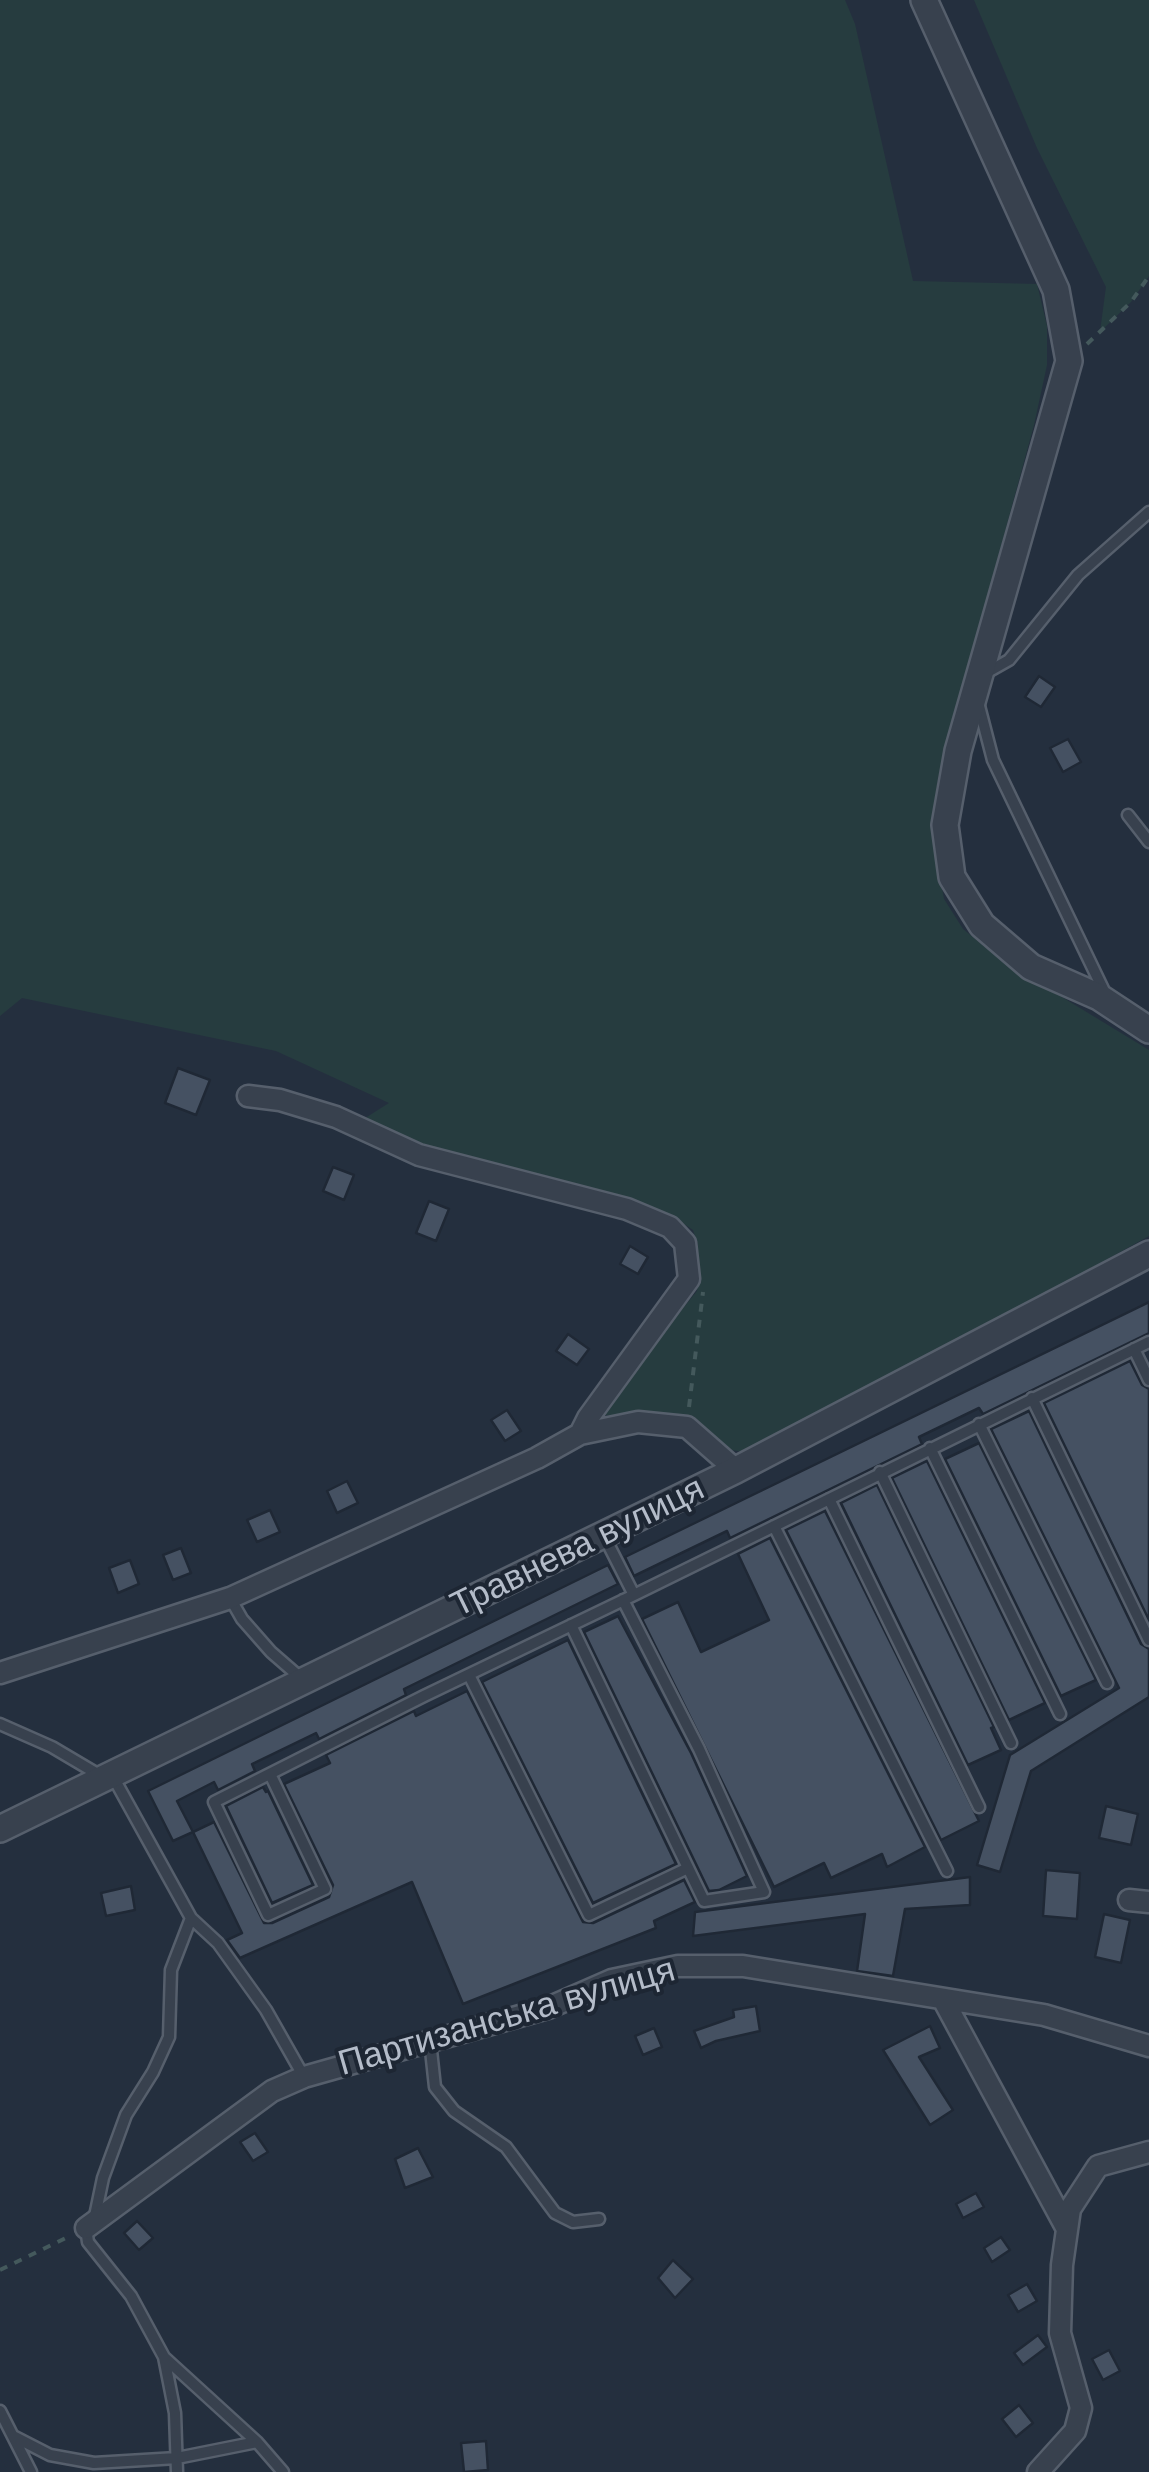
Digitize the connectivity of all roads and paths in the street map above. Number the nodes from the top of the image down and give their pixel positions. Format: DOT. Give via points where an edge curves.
graph roads {
  1 [pos="924,0"];
  2 [pos="1149,276"];
  3 [pos="1069,361"];
  4 [pos="1149,512"];
  5 [pos="978,686"];
  6 [pos="1128,815"];
  7 [pos="1149,842"];
  8 [pos="1099,997"];
  9 [pos="1149,1030"];
  10 [pos="248,1096"];
  11 [pos="1149,1254"];
  12 [pos="703,1289"];
  13 [pos="1149,1342"];
  14 [pos="1134,1349"];
  15 [pos="1149,1380"];
  16 [pos="1032,1398"];
  17 [pos="979,1424"];
  18 [pos="687,1426"];
  19 [pos="580,1434"];
  20 [pos="930,1448"];
  21 [pos="736,1470"];
  22 [pos="880,1472"];
  23 [pos="829,1499"];
  24 [pos="774,1526"];
  25 [pos="604,1535"];
  26 [pos="230,1598"];
  27 [pos="628,1598"];
  28 [pos="572,1625"];
  29 [pos="1149,1640"];
  30 [pos="0,1674"];
  31 [pos="469,1674"];
  32 [pos="305,1681"];
  33 [pos="1107,1683"];
  34 [pos="1060,1714"];
  35 [pos="0,1724"];
  36 [pos="1012,1743"];
  37 [pos="270,1774"];
  38 [pos="108,1777"];
  39 [pos="979,1807"];
  40 [pos="0,1830"];
  41 [pos="688,1868"];
  42 [pos="947,1871"];
  43 [pos="191,1918"];
  44 [pos="944,2001"];
  45 [pos="430,2040"];
  46 [pos="1149,2046"];
  47 [pos="304,2077"];
  48 [pos="1149,2152"];
  49 [pos="599,2218"];
  50 [pos="90,2225"];
  51 [pos="1067,2229"];
  52 [pos="0,2270"];
  53 [pos="164,2357"];
  54 [pos="0,2411"];
  55 [pos="12,2436"];
  56 [pos="258,2442"];
  57 [pos="177,2458"];
  58 [pos="31,2472"];
  59 [pos="178,2472"];
  60 [pos="282,2472"];
  61 [pos="1038,2472"];
  1 -- 3 [label="street" via="1056,290"];
  2 -- 3 [label="path"];
  3 -- 5 [label="street"];
  4 -- 5 [label="lane" via="1078,575"];
  5 -- 8 [label="lane" via="994,760 1103,988"];
  5 -- 8 [label="street" via="945,825 952,877 982,926 1030,968"];
  6 -- 7 [label="lane"];
  8 -- 9 [label="street"];
  10 -- 19 [label="street" via="336,1117 419,1155 627,1209 670,1227 685,1243 688,1280"];
  11 -- 21 [label="street, Травнева вулиця"];
  12 -- 18 [label="path"];
  13 -- 14 [label="lane"];
  14 -- 15 [label="lane"];
  14 -- 16 [label="lane"];
  16 -- 17 [label="lane"];
  16 -- 29 [label="lane"];
  17 -- 20 [label="lane"];
  17 -- 33 [label="lane"];
  18 -- 19 [label="street" via="638,1422"];
  18 -- 21 [label="street"];
  19 -- 26 [label="street"];
  20 -- 22 [label="lane"];
  20 -- 34 [label="lane"];
  21 -- 25 [label="street, Травнева вулиця"];
  22 -- 23 [label="lane"];
  22 -- 36 [label="lane"];
  23 -- 24 [label="lane"];
  23 -- 39 [label="lane"];
  24 -- 27 [label="lane"];
  24 -- 42 [label="lane"];
  25 -- 27 [label="lane"];
  25 -- 32 [label="street, Травнева вулиця"];
  26 -- 30 [label="street"];
  26 -- 32 [label="lane" via="271,1652"];
  27 -- 28 [label="lane"];
  27 -- 41 [label="lane" via="764,1892 704,1902"];
  28 -- 31 [label="lane"];
  28 -- 41 [label="lane"];
  31 -- 37 [label="lane"];
  31 -- 41 [label="lane" via="589,1914"];
  32 -- 38 [label="street, Травнева вулиця"];
  35 -- 38 [label="lane"];
  37 -- 37 [label="lane" via="325,1889 268,1915 214,1802"];
  38 -- 40 [label="street, Травнева вулиця"];
  38 -- 43 [label="lane"];
  43 -- 47 [label="lane" via="218,1943 266,2010"];
  43 -- 50 [label="lane" via="172,1970 169,2037 126,2115"];
  44 -- 45 [label="street, Партизанська вулиця" via="743,1966 678,1966 612,1980 548,2008"];
  44 -- 46 [label="street, Партизанська вулиця" via="1044,2015"];
  44 -- 51 [label="street"];
  45 -- 47 [label="street, Партизанська вулиця"];
  45 -- 49 [label="lane" via="435,2087 454,2111 506,2146 555,2213 572,2222"];
  47 -- 50 [label="street, Партизанська вулиця" via="272,2091"];
  48 -- 51 [label="street" via="1098,2166 1070,2209"];
  50 -- 52 [label="path"];
  50 -- 53 [label="lane" via="88,2242 131,2296"];
  51 -- 61 [label="street" via="1060,2334 1080,2408 1075,2430"];
  53 -- 56 [label="lane"];
  53 -- 57 [label="lane"];
  54 -- 55 [label="lane"];
  55 -- 57 [label="lane" via="72,2460"];
  55 -- 58 [label="lane"];
  56 -- 57 [label="lane"];
  56 -- 60 [label="lane"];
  57 -- 59 [label="lane"];
}
